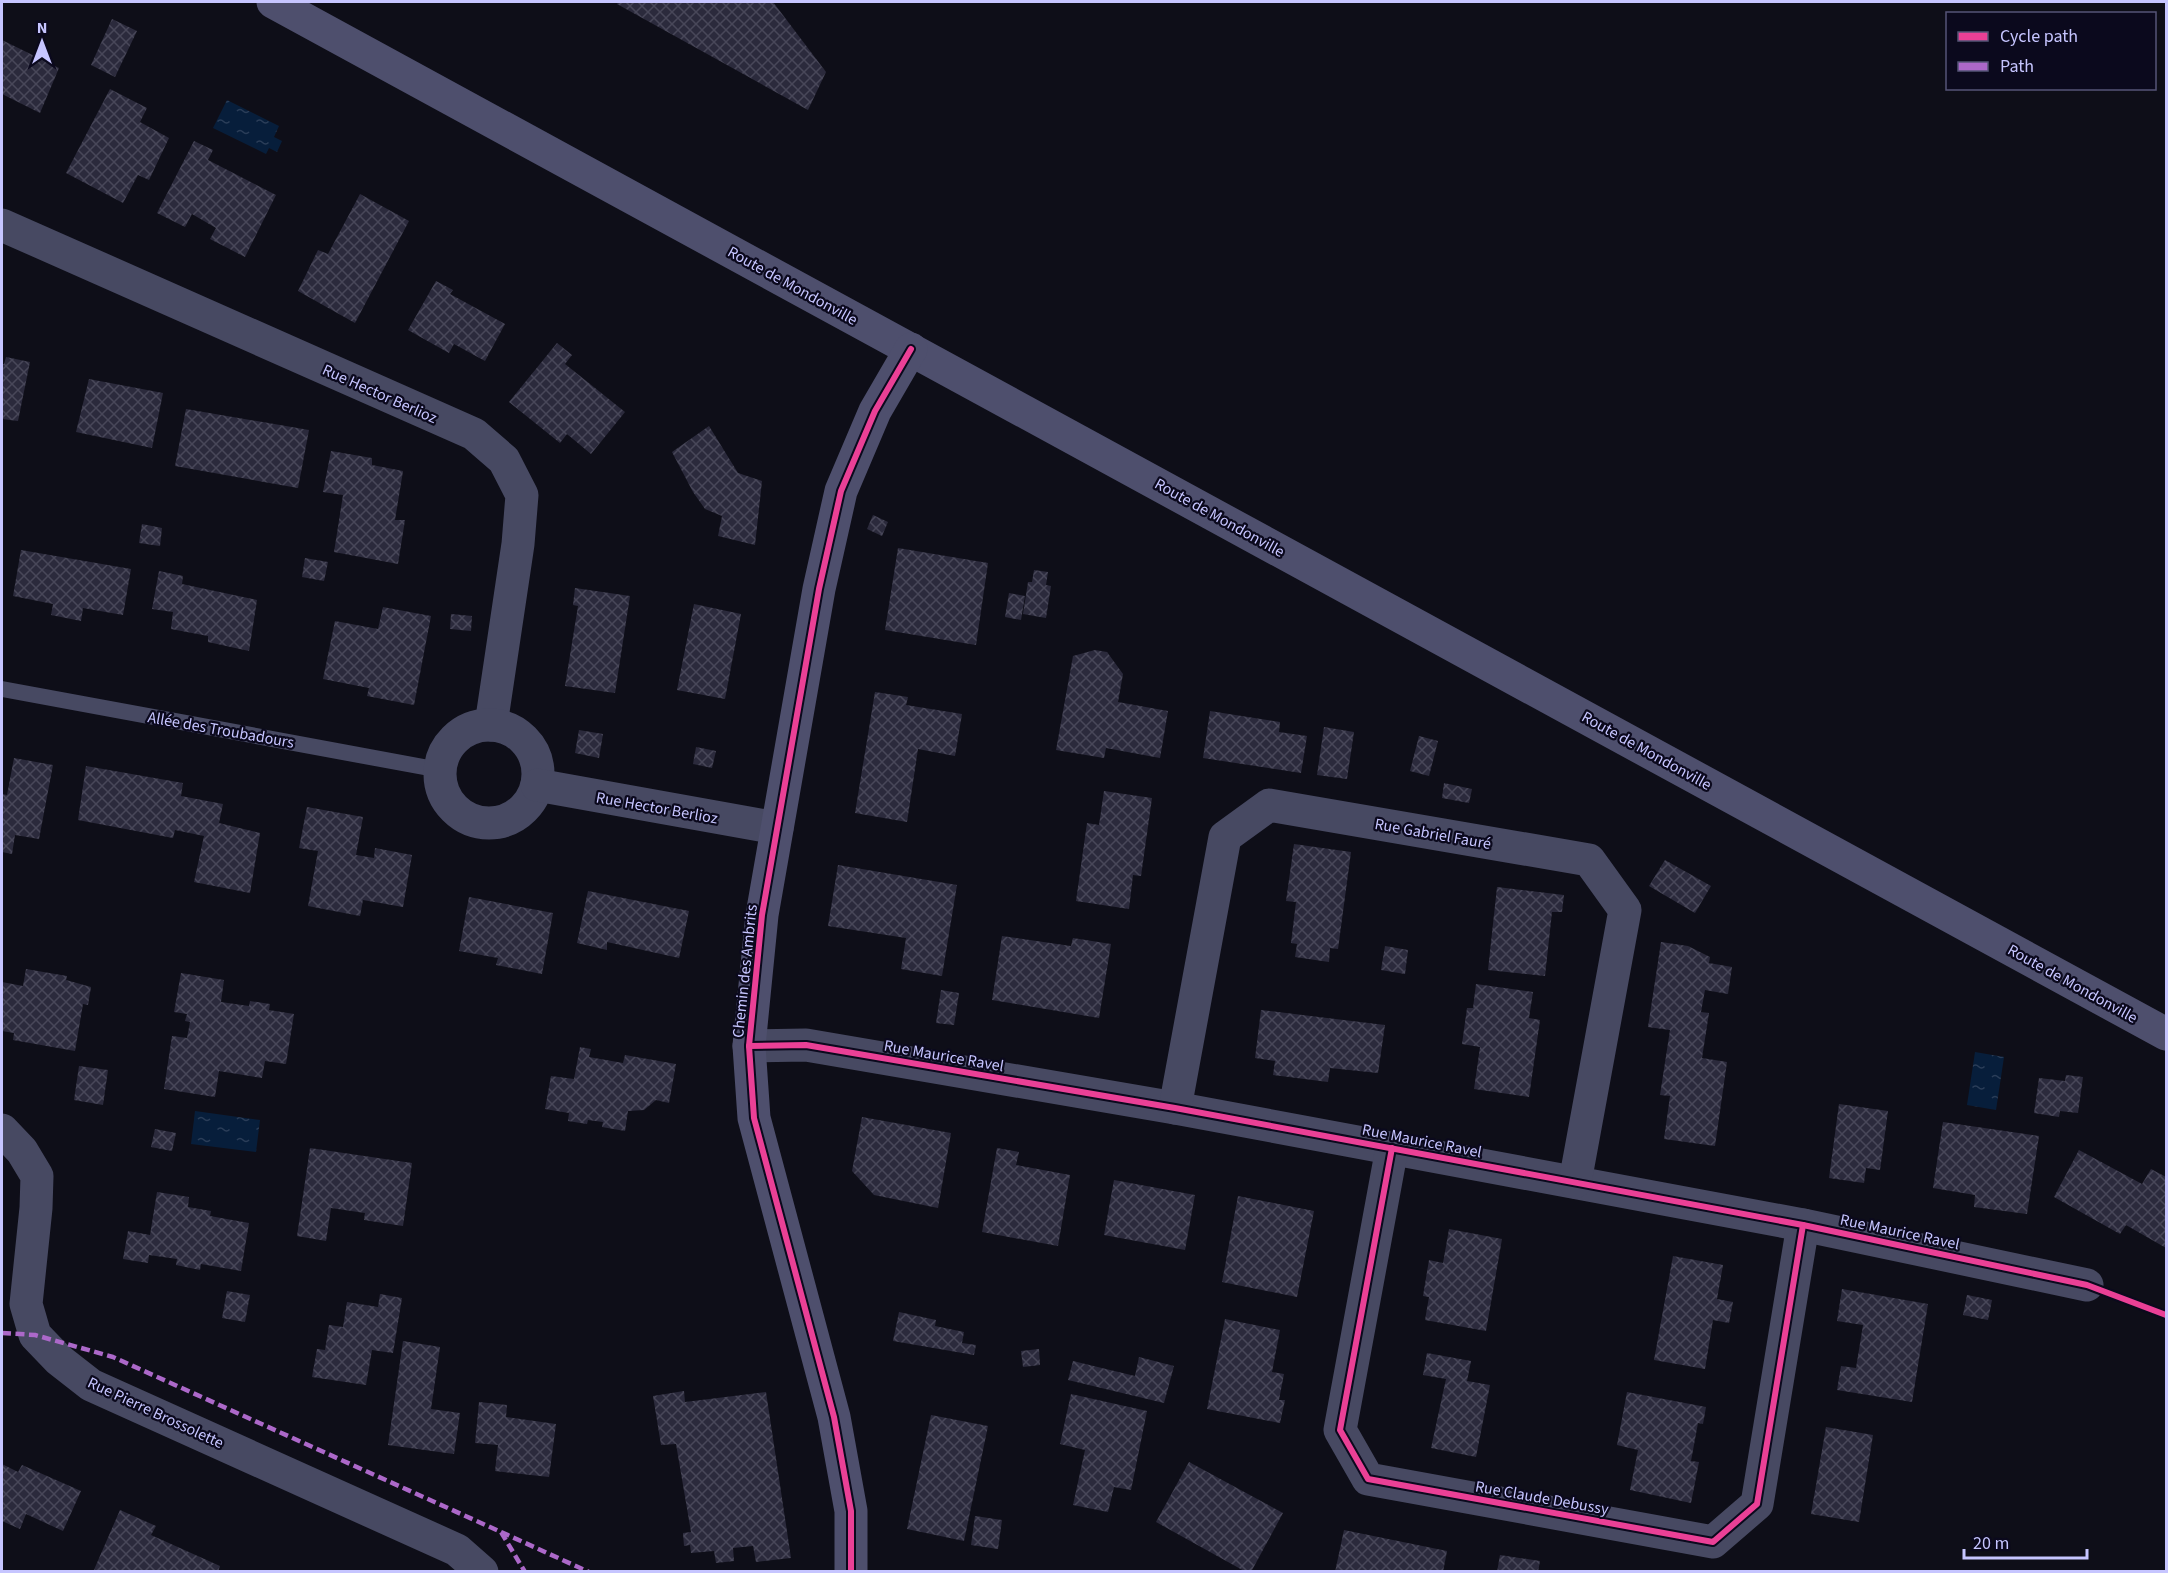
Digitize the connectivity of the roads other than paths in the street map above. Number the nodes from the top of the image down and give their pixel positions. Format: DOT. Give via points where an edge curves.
graph roads {
  1 [pos="273,2"];
  2 [pos="2,225"];
  3 [pos="911,349"];
  4 [pos="2,689"];
  5 [pos="491,725"];
  6 [pos="440,770"];
  7 [pos="537,785"];
  8 [pos="777,828"];
  9 [pos="2166,1034"];
  10 [pos="749,1046"];
  11 [pos="1174,1108"];
  12 [pos="2,1130"];
  13 [pos="1392,1148"];
  14 [pos="1575,1182"];
  15 [pos="1803,1225"];
  16 [pos="2087,1285"];
  17 [pos="482,1572"];
  18 [pos="852,1572"];
  1 -- 3 [label="main road, Route de Mondonville"];
  2 -- 5 [label="street, Rue Hector Berlioz" via="474,434 504,460 522,495"];
  3 -- 8 [label="main road, Chemin des Ambrits" via="875,411 841,491 819,588"];
  3 -- 9 [label="main road, Route de Mondonville"];
  4 -- 6 [label="lane, Allée des Troubadours"];
  5 -- 6 [label="street" via="464,730 451,741 442,756"];
  5 -- 7 [label="street" via="514,731 528,742 536,758"];
  6 -- 7 [label="street" via="442,790 450,805 463,817 480,823 513,818 527,807"];
  7 -- 8 [label="street, Rue Hector Berlioz"];
  8 -- 10 [label="main road, Chemin des Ambrits" via="762,915"];
  10 -- 11 [label="street, Rue Maurice Ravel" via="806,1045"];
  10 -- 18 [label="main road, Chemin des Ambrits" via="754,1118 834,1418 851,1511"];
  11 -- 13 [label="street, Rue Maurice Ravel"];
  11 -- 14 [label="street, Rue Gabriel Fauré" via="1225,837 1269,805 1589,860 1625,910"];
  12 -- 17 [label="street, Rue Pierre Brossolette" via="22,1151 37,1176 26,1304 35,1335 59,1360 91,1385 457,1550"];
  13 -- 14 [label="street, Rue Maurice Ravel"];
  13 -- 15 [label="street, Rue Claude Debussy" via="1340,1430 1368,1479 1713,1542 1757,1504"];
  14 -- 15 [label="street, Rue Maurice Ravel"];
  15 -- 16 [label="street, Rue Maurice Ravel"];
}
